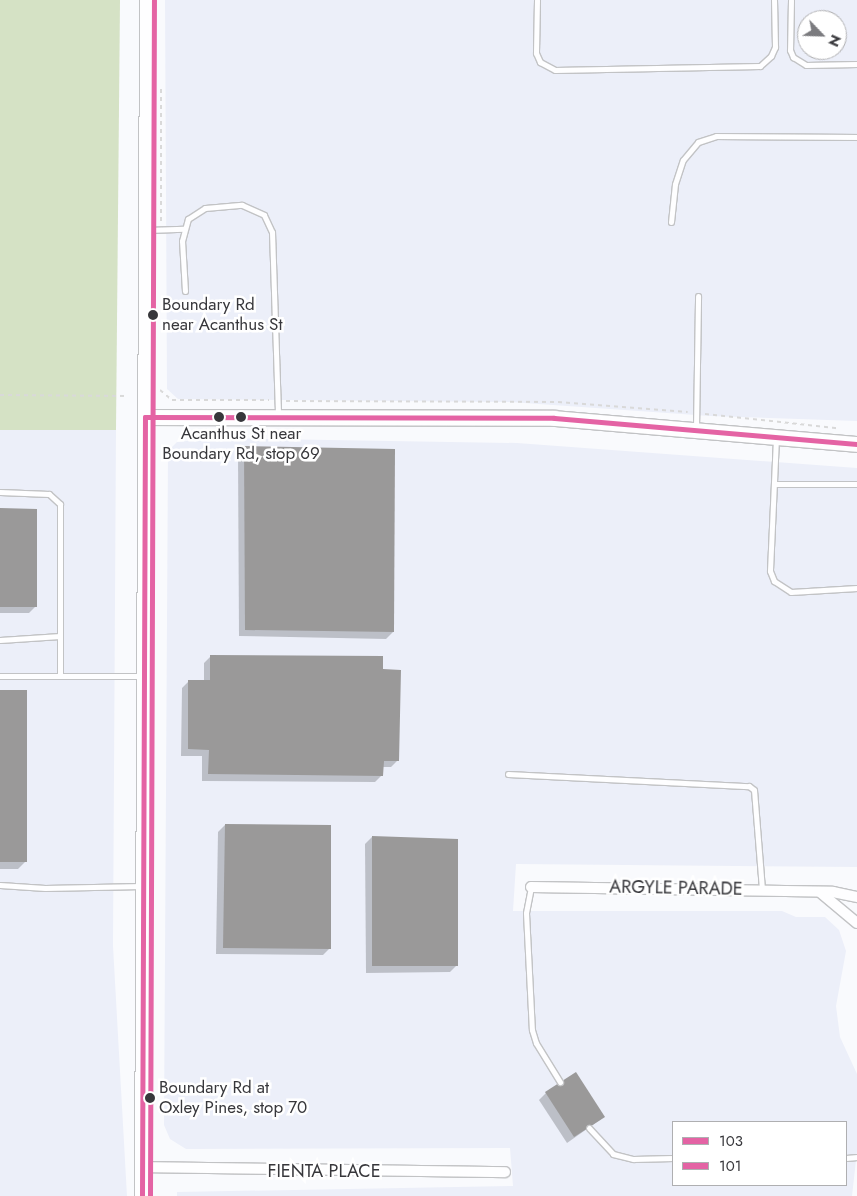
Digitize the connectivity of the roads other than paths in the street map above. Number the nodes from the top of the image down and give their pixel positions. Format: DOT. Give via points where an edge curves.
graph roads {
  1 [pos="146,0"];
  2 [pos="537,0"];
  3 [pos="774,0"];
  4 [pos="791,0"];
  5 [pos="857,64"];
  6 [pos="857,137"];
  7 [pos="671,222"];
  8 [pos="184,228"];
  9 [pos="154,229"];
  10 [pos="185,291"];
  11 [pos="698,296"];
  12 [pos="145,417"];
  13 [pos="278,419"];
  14 [pos="696,430"];
  15 [pos="776,438"];
  16 [pos="857,444"];
  17 [pos="774,484"];
  18 [pos="857,484"];
  19 [pos="0,492"];
  20 [pos="857,588"];
  21 [pos="60,636"];
  22 [pos="0,640"];
  23 [pos="0,676"];
  24 [pos="60,676"];
  25 [pos="145,676"];
  26 [pos="508,774"];
  27 [pos="0,885"];
  28 [pos="144,886"];
  29 [pos="531,887"];
  30 [pos="762,890"];
  31 [pos="821,893"];
  32 [pos="857,897"];
  33 [pos="857,922"];
  34 [pos="560,1082"];
  35 [pos="589,1128"];
  36 [pos="672,1158"];
  37 [pos="142,1167"];
  38 [pos="505,1172"];
  39 [pos="142,1196"];
  1 -- 9 [label="street"];
  2 -- 3 [label="lane" via="536,53 540,62 555,70 760,66 775,47"];
  4 -- 5 [label="lane" via="790,50 793,57 806,65"];
  6 -- 7 [label="lane" via="716,136 698,142 683,160 674,184"];
  8 -- 9 [label="lane"];
  8 -- 10 [label="lane"];
  8 -- 13 [label="lane" via="188,219 205,208 242,205 254,208 269,223"];
  9 -- 12 [label="street"];
  11 -- 14 [label="lane"];
  12 -- 13 [label="street"];
  12 -- 25 [label="street"];
  13 -- 14 [label="street" via="554,418"];
  14 -- 15 [label="street"];
  15 -- 16 [label="street"];
  15 -- 17 [label="lane"];
  17 -- 18 [label="lane"];
  17 -- 20 [label="lane" via="770,571 774,581 791,592"];
  19 -- 21 [label="lane" via="49,494 60,504"];
  21 -- 22 [label="lane"];
  21 -- 24 [label="lane"];
  23 -- 24 [label="lane"];
  24 -- 25 [label="lane"];
  25 -- 28 [label="street"];
  26 -- 30 [label="lane" via="749,786 754,790"];
  27 -- 28 [label="lane" via="45,888"];
  28 -- 37 [label="street"];
  29 -- 30 [label="street, ARGYLE PARADE"];
  29 -- 34 [label="lane" via="526,913 532,1030"];
  30 -- 31 [label="street, ARGYLE PARADE"];
  31 -- 32 [label="street, ARGYLE PARADE"];
  31 -- 33 [label="street"];
  35 -- 36 [label="lane" via="613,1154 633,1159"];
  37 -- 38 [label="street, FIENTA PLACE"];
  37 -- 39 [label="street"];
}
